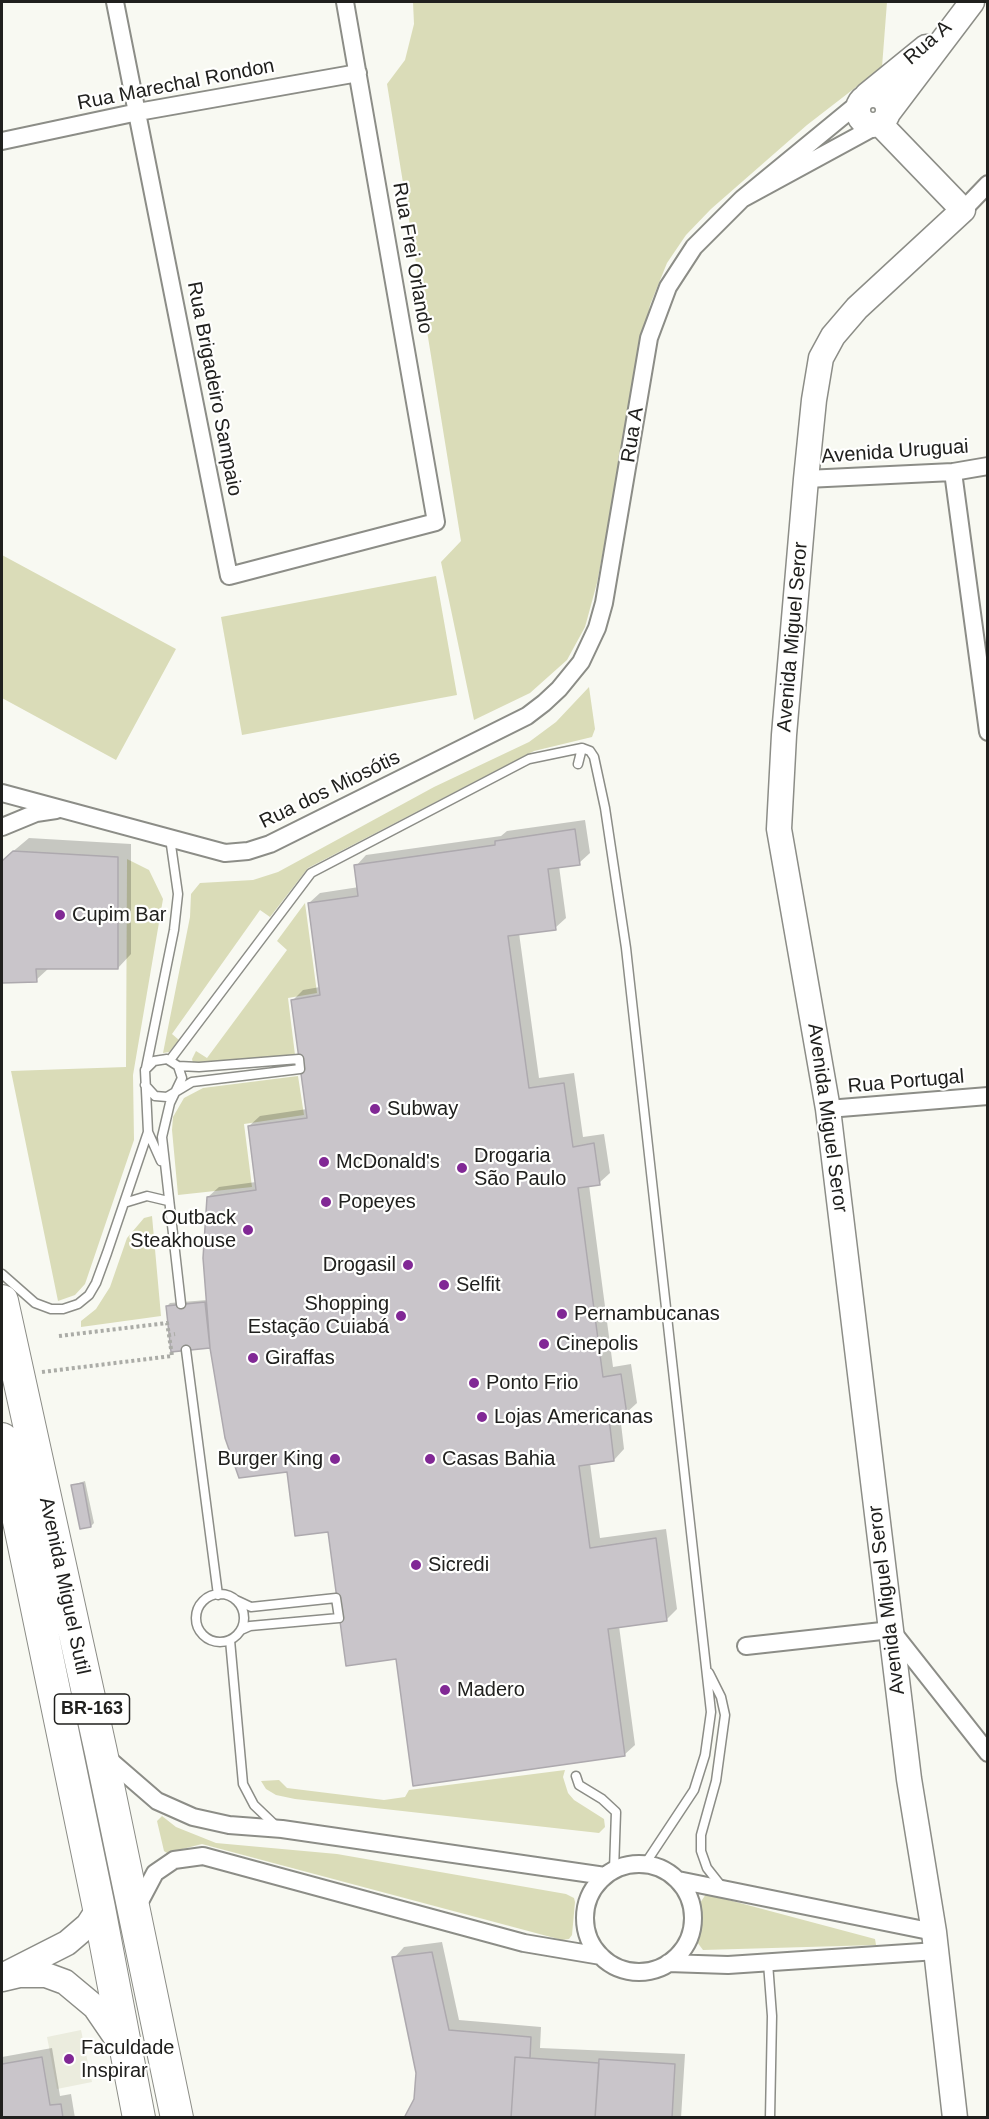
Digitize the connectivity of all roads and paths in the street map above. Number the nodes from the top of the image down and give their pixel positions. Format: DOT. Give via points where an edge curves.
graph roads {
  1 [pos="115,2"];
  2 [pos="345,2"];
  3 [pos="967,8"];
  4 [pos="358,73"];
  5 [pos="864,98"];
  6 [pos="138,112"];
  7 [pos="882,121"];
  8 [pos="2,141"];
  9 [pos="987,184"];
  10 [pos="742,200"];
  11 [pos="963,210"];
  12 [pos="987,466"];
  13 [pos="953,472"];
  14 [pos="806,479"];
  15 [pos="436,522"];
  16 [pos="560,690"];
  17 [pos="987,732"];
  18 [pos="582,748"];
  19 [pos="578,764"];
  20 [pos="2,793"];
  21 [pos="66,809"];
  22 [pos="2,827"];
  23 [pos="170,838"];
  24 [pos="174,1063"];
  25 [pos="145,1070"];
  26 [pos="144,1082"];
  27 [pos="177,1090"];
  28 [pos="987,1096"];
  29 [pos="828,1109"];
  30 [pos="148,1132"];
  31 [pos="165,1170"];
  32 [pos="168,1201"];
  33 [pos="124,1203"];
  34 [pos="2,1275"];
  35 [pos="2,1301"];
  36 [pos="181,1304"];
  37 [pos="175,1334"];
  38 [pos="169,1335"];
  39 [pos="59,1336"];
  40 [pos="186,1350"];
  41 [pos="57,1369"];
  42 [pos="2,1440"];
  43 [pos="218,1595"];
  44 [pos="236,1600"];
  45 [pos="241,1630"];
  46 [pos="891,1630"];
  47 [pos="230,1640"];
  48 [pos="746,1646"];
  49 [pos="706,1667"];
  50 [pos="101,1752"];
  51 [pos="987,1753"];
  52 [pos="576,1776"];
  53 [pos="282,1829"];
  54 [pos="645,1864"];
  55 [pos="610,1873"];
  56 [pos="678,1880"];
  57 [pos="725,1890"];
  58 [pos="99,1908"];
  59 [pos="135,1914"];
  60 [pos="936,1941"];
  61 [pos="601,1956"];
  62 [pos="668,1963"];
  63 [pos="768,1963"];
  64 [pos="2,1978"];
  65 [pos="130,2061"];
  66 [pos="139,2118"];
  67 [pos="177,2118"];
  68 [pos="770,2118"];
  69 [pos="955,2118"];
  1 -- 6 [label="street, Rua Brigadeiro Sampaio"];
  2 -- 4 [label="street, Rua Frei Orlando"];
  3 -- 5 [label="street, Rua A"];
  3 -- 7 [label="street, Rua A"];
  4 -- 6 [label="street, Rua Marechal Rondon"];
  4 -- 15 [label="street, Rua Frei Orlando"];
  5 -- 7 [label="street" via="858,112 863,121"];
  5 -- 10 [label="street, Rua A"];
  6 -- 8 [label="street, Rua Marechal Rondon"];
  6 -- 15 [label="street, Rua Brigadeiro Sampaio" via="229,576"];
  7 -- 10 [label="street, Rua A"];
  7 -- 11 [label="street"];
  9 -- 11 [label="street, Avenida Miguel Seror"];
  10 -- 16 [label="street, Rua A" via="714,225 679,267 659,309 643,370 604,603 581,662"];
  11 -- 14 [label="street, Avenida Miguel Seror" via="857,308 833,336 821,357"];
  12 -- 13 [label="street, Avenida Uruguai"];
  13 -- 14 [label="street, Avenida Uruguai"];
  13 -- 17 [label="street"];
  14 -- 29 [label="street, Avenida Miguel Seror" via="779,829"];
  16 -- 23 [label="street, Rua dos Miosótis" via="527,716 270,844 225,853"];
  18 -- 19 [label="lane"];
  18 -- 24 [label="lane" via="553,752 520,764 311,873"];
  18 -- 49 [label="lane" via="594,757 626,948"];
  20 -- 21 [label="street, Rua dos Miosótis"];
  21 -- 22 [label="street, Rua dos Miosótis" via="36,813"];
  21 -- 23 [label="street, Rua dos Miosótis"];
  23 -- 25 [label="lane" via="178,894"];
  24 -- 25 [label="lane" via="154,1061"];
  24 -- 27 [label="lane" via="182,1078"];
  24 -- 27 [label="lane" via="199,1067 299,1059 300,1069 192,1082"];
  25 -- 26 [label="lane"];
  26 -- 27 [label="lane" via="150,1092 161,1097"];
  26 -- 30 [label="lane"];
  27 -- 31 [label="lane" via="170,1102 162,1137"];
  28 -- 29 [label="street, Rua Portugal"];
  29 -- 46 [label="street, Avenida Miguel Seror"];
  30 -- 31 [label="lane"];
  30 -- 33 [label="lane"];
  31 -- 32 [label="lane"];
  32 -- 33 [label="lane" via="147,1196"];
  32 -- 36 [label="lane"];
  33 -- 34 [label="lane" via="96,1283 78,1304 63,1309 41,1306"];
  35 -- 50 [label="highway, Avenida Miguel Sutil / BR-163"];
  37 -- 38 [label="path"];
  38 -- 39 [label="path" via="168,1323"];
  38 -- 41 [label="path" via="172,1356"];
  40 -- 43 [label="lane"];
  42 -- 58 [label="highway, Avenida Miguel Sutil / BR-163"];
  43 -- 44 [label="lane"];
  43 -- 47 [label="lane" via="201,1605 196,1619 198,1627 214,1642"];
  44 -- 45 [label="lane" via="244,1614"];
  44 -- 45 [label="lane" via="251,1607 336,1598 339,1618"];
  45 -- 47 [label="lane"];
  46 -- 48 [label="street"];
  46 -- 51 [label="street"];
  46 -- 60 [label="street, Avenida Miguel Seror" via="909,1779"];
  47 -- 53 [label="lane" via="243,1784 258,1810"];
  49 -- 54 [label="lane" via="711,1712 705,1755 693,1790"];
  49 -- 57 [label="lane" via="725,1715 701,1851 707,1868"];
  50 -- 53 [label="street" via="158,1801 193,1817 229,1825"];
  50 -- 59 [label="highway, Avenida Miguel Sutil / BR-163"];
  52 -- 55 [label="lane" via="579,1785 616,1812 618,1829"];
  53 -- 55 [label="street"];
  54 -- 55 [label="street"];
  54 -- 56 [label="street" via="669,1872"];
  55 -- 61 [label="street" via="591,1894 586,1910 591,1942"];
  56 -- 57 [label="street"];
  56 -- 62 [label="street" via="687,1893 693,1924 688,1939"];
  57 -- 60 [label="street"];
  58 -- 64 [label="street" via="88,1925 67,1943"];
  58 -- 65 [label="highway, Avenida Miguel Sutil / BR-163"];
  59 -- 61 [label="street" via="156,1873 174,1860 203,1856 525,1943"];
  59 -- 67 [label="highway, Avenida Miguel Sutil / BR-163"];
  60 -- 63 [label="street"];
  60 -- 69 [label="street, Avenida Miguel Seror"];
  61 -- 62 [label="street" via="633,1971 651,1970"];
  62 -- 63 [label="street"];
  63 -- 68 [label="lane" via="772,2016"];
  64 -- 65 [label="street" via="46,1975 65,1982 95,2007"];
  65 -- 66 [label="highway, Avenida Miguel Sutil / BR-163"];
}
